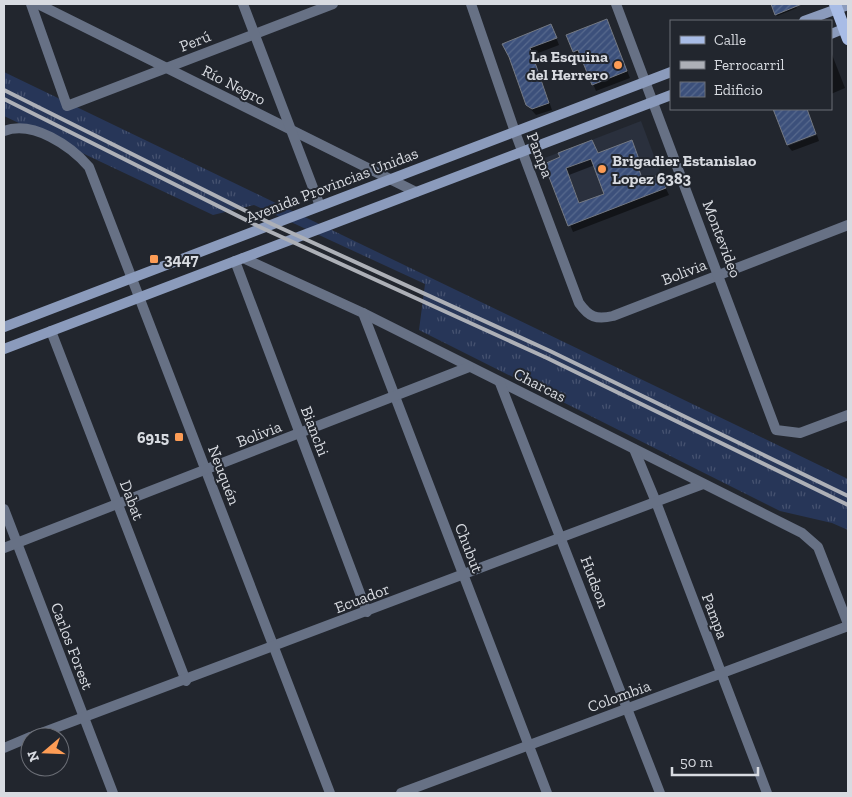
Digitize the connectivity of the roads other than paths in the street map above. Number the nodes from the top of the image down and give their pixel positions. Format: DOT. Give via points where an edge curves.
graph roads {
  1 [pos="31,4"];
  2 [pos="38,4"];
  3 [pos="243,4"];
  4 [pos="333,4"];
  5 [pos="471,4"];
  6 [pos="616,4"];
  7 [pos="840,6"];
  8 [pos="806,20"];
  9 [pos="847,32"];
  10 [pos="254,34"];
  11 [pos="832,34"];
  12 [pos="168,67"];
  13 [pos="670,72"];
  14 [pos="645,82"];
  15 [pos="670,95"];
  16 [pos="653,102"];
  17 [pos="8,129"];
  18 [pos="291,131"];
  19 [pos="515,132"];
  20 [pos="522,152"];
  21 [pos="388,179"];
  22 [pos="416,192"];
  23 [pos="320,206"];
  24 [pos="848,225"];
  25 [pos="239,260"];
  26 [pos="719,274"];
  27 [pos="132,278"];
  28 [pos="140,298"];
  29 [pos="363,313"];
  30 [pos="587,314"];
  31 [pos="4,327"];
  32 [pos="51,331"];
  33 [pos="4,349"];
  34 [pos="469,367"];
  35 [pos="500,383"];
  36 [pos="395,397"];
  37 [pos="848,415"];
  38 [pos="300,434"];
  39 [pos="634,449"];
  40 [pos="206,471"];
  41 [pos="703,484"];
  42 [pos="656,502"];
  43 [pos="118,506"];
  44 [pos="4,509"];
  45 [pos="562,538"];
  46 [pos="17,543"];
  47 [pos="4,548"];
  48 [pos="463,575"];
  49 [pos="367,612"];
  50 [pos="848,625"];
  51 [pos="274,647"];
  52 [pos="722,674"];
  53 [pos="186,680"];
  54 [pos="628,709"];
  55 [pos="83,716"];
  56 [pos="55,727"];
  57 [pos="20,741"];
  58 [pos="529,746"];
  59 [pos="4,748"];
  60 [pos="113,793"];
  61 [pos="330,793"];
  62 [pos="401,793"];
  63 [pos="547,793"];
  64 [pos="660,793"];
  65 [pos="767,793"];
  1 -- 12 [label="street, Perú" via="67,106"];
  2 -- 12 [label="street, Río Negro"];
  3 -- 10 [label="street"];
  4 -- 10 [label="street, Perú"];
  5 -- 19 [label="street, Pampa"];
  6 -- 14 [label="street, Montevideo"];
  7 -- 8 [label="main road"];
  7 -- 9 [label="main road"];
  9 -- 11 [label="main road"];
  10 -- 12 [label="street, Perú"];
  10 -- 18 [label="street"];
  12 -- 18 [label="street, Río Negro"];
  13 -- 14 [label="main road, Avenida Provincias Unidas"];
  14 -- 16 [label="street, Montevideo"];
  14 -- 19 [label="main road, Avenida Provincias Unidas"];
  15 -- 16 [label="main road"];
  16 -- 20 [label="main road"];
  16 -- 26 [label="street, Montevideo"];
  17 -- 27 [label="street, Neuquén" via="32,129 75,150 89,167"];
  18 -- 21 [label="street, Río Negro"];
  18 -- 23 [label="street"];
  19 -- 20 [label="street, Pampa"];
  19 -- 21 [label="main road, Avenida Provincias Unidas"];
  20 -- 22 [label="main road"];
  20 -- 30 [label="street, Pampa" via="579,303"];
  21 -- 22 [label="street, Río Negro"];
  21 -- 23 [label="main road, Avenida Provincias Unidas"];
  22 -- 25 [label="main road"];
  23 -- 27 [label="main road, Avenida Provincias Unidas"];
  24 -- 26 [label="street, Bolivia"];
  25 -- 28 [label="main road"];
  25 -- 29 [label="street, Charcas"];
  25 -- 38 [label="street, Bianchi"];
  26 -- 30 [label="street, Bolivia" via="613,316 599,319"];
  26 -- 37 [label="street, Montevideo" via="776,430 800,433"];
  27 -- 28 [label="street, Neuquén"];
  27 -- 31 [label="main road, Avenida Provincias Unidas"];
  28 -- 32 [label="main road"];
  28 -- 40 [label="street, Neuquén"];
  29 -- 34 [label="street, Charcas"];
  29 -- 36 [label="street, Chubut"];
  32 -- 33 [label="main road"];
  32 -- 43 [label="street, Dabat"];
  34 -- 35 [label="street, Charcas"];
  34 -- 36 [label="street, Bolivia"];
  35 -- 39 [label="street, Charcas"];
  35 -- 45 [label="street, Hudson"];
  36 -- 38 [label="street, Bolivia"];
  36 -- 48 [label="street, Chubut"];
  38 -- 40 [label="street, Bolivia"];
  38 -- 49 [label="street, Bianchi"];
  39 -- 41 [label="street, Charcas"];
  39 -- 42 [label="street, Pampa"];
  40 -- 43 [label="street, Bolivia"];
  40 -- 51 [label="street, Neuquén"];
  41 -- 42 [label="street, Ecuador"];
  41 -- 50 [label="street, Charcas" via="802,533 818,547"];
  42 -- 45 [label="street, Ecuador"];
  42 -- 52 [label="street, Pampa"];
  43 -- 46 [label="street, Bolivia"];
  43 -- 53 [label="street, Dabat"];
  44 -- 46 [label="street, Carlos Forest"];
  45 -- 48 [label="street, Ecuador"];
  45 -- 54 [label="street, Hudson"];
  46 -- 47 [label="street, Bolivia"];
  46 -- 55 [label="street, Carlos Forest"];
  48 -- 49 [label="street, Ecuador"];
  48 -- 58 [label="street, Chubut"];
  49 -- 51 [label="street, Ecuador"];
  50 -- 52 [label="street, Colombia"];
  51 -- 53 [label="street, Ecuador"];
  51 -- 61 [label="street, Neuquén"];
  52 -- 54 [label="street, Colombia"];
  52 -- 65 [label="street, Pampa"];
  53 -- 55 [label="street, Ecuador"];
  54 -- 58 [label="street, Colombia"];
  54 -- 64 [label="street, Hudson"];
  55 -- 56 [label="street, Ecuador"];
  55 -- 60 [label="street, Carlos Forest"];
  57 -- 59 [label="street, Ecuador"];
  58 -- 62 [label="street, Colombia"];
  58 -- 63 [label="street, Chubut"];
}
